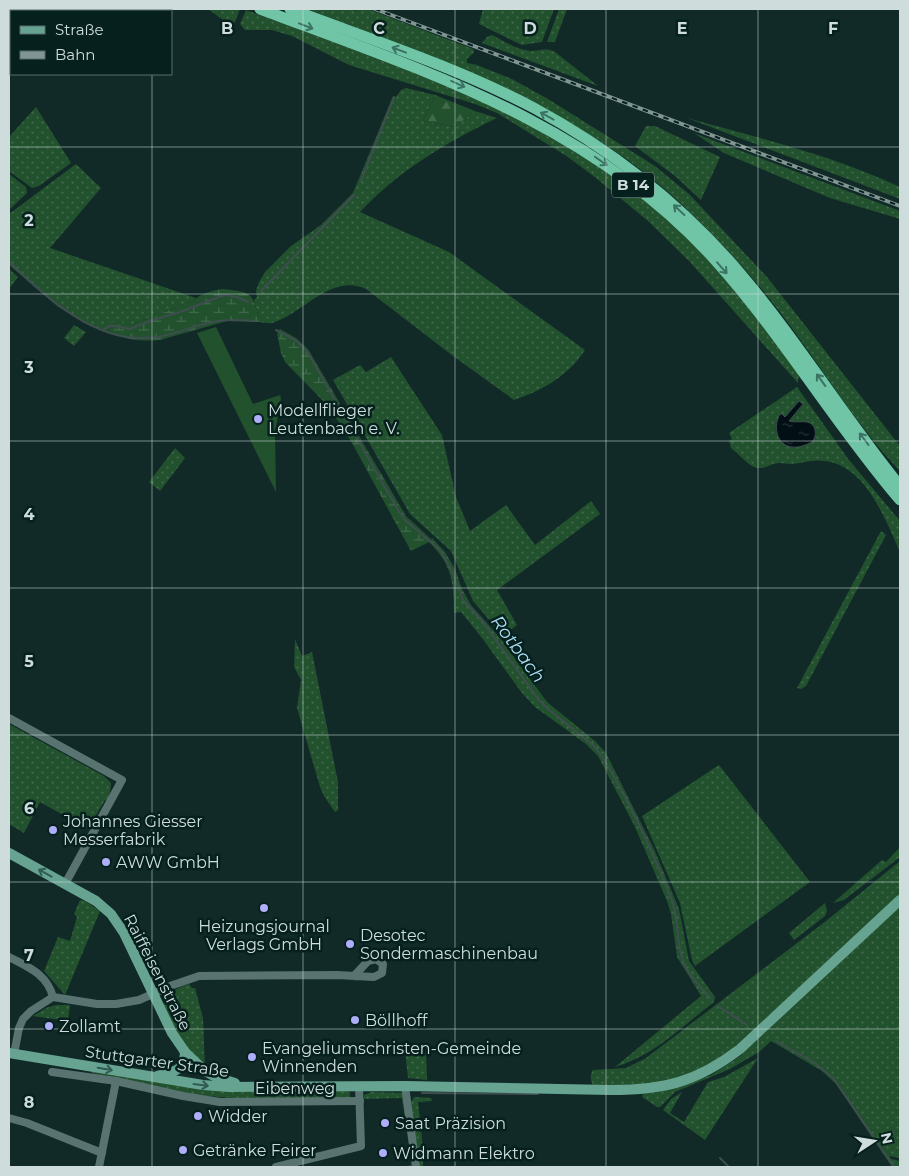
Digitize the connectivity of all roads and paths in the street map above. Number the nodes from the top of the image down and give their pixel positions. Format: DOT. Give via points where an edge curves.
graph roads {
  1 [pos="260,9"];
  2 [pos="290,9"];
  3 [pos="878,459"];
  4 [pos="900,474"];
  5 [pos="900,486"];
  6 [pos="900,500"];
  7 [pos="9,718"];
  8 [pos="9,853"];
  9 [pos="65,884"];
  10 [pos="900,900"];
  11 [pos="9,957"];
  12 [pos="354,976"];
  13 [pos="153,994"];
  14 [pos="53,997"];
  15 [pos="185,1052"];
  16 [pos="12,1053"];
  17 [pos="52,1072"];
  18 [pos="153,1077"];
  19 [pos="116,1081"];
  20 [pos="359,1086"];
  21 [pos="405,1086"];
  22 [pos="253,1087"];
  23 [pos="360,1102"];
  24 [pos="9,1118"];
  25 [pos="102,1153"];
  26 [pos="99,1167"];
  27 [pos="276,1167"];
  28 [pos="416,1167"];
  1 -- 6 [label="highway, B 14, one-way" via="455,83 548,129 620,174 681,226 737,285"];
  3 -- 2 [label="highway, B 14, one-way" via="740,272 692,222 647,182 574,131 499,91"];
  3 -- 4 [label="highway"];
  3 -- 5 [label="highway, B 14"];
  7 -- 9 [label="street" via="122,780"];
  9 -- 8 [label="main road, Raiffeisenstraße, one-way"];
  9 -- 13 [label="main road, Raiffeisenstraße" via="96,901 118,923"];
  10 -- 21 [label="main road, Stuttgarter Straße" via="740,1049 724,1062 686,1080 651,1089"];
  11 -- 14 [label="street" via="36,971 51,989"];
  12 -- 13 [label="street" via="199,976"];
  13 -- 14 [label="street" via="116,1004"];
  13 -- 15 [label="main road, Raiffeisenstraße"];
  14 -- 16 [label="street" via="23,1019"];
  15 -- 18 [label="main road" via="184,1064 180,1068"];
  15 -- 22 [label="main road, Raiffeisenstraße" via="197,1065 216,1077"];
  16 -- 18 [label="main road, Stuttgarter Straße, one-way"];
  17 -- 19 [label="street, Eibenweg"];
  18 -- 22 [label="main road, Stuttgarter Straße, one-way" via="203,1085"];
  19 -- 23 [label="street, Eibenweg" via="220,1102"];
  19 -- 25 [label="street"];
  20 -- 21 [label="main road, Stuttgarter Straße"];
  20 -- 22 [label="main road, Stuttgarter Straße"];
  20 -- 23 [label="street"];
  21 -- 28 [label="street"];
  23 -- 27 [label="street" via="361,1146"];
  24 -- 25 [label="street" via="27,1122"];
  25 -- 26 [label="street"];
}
